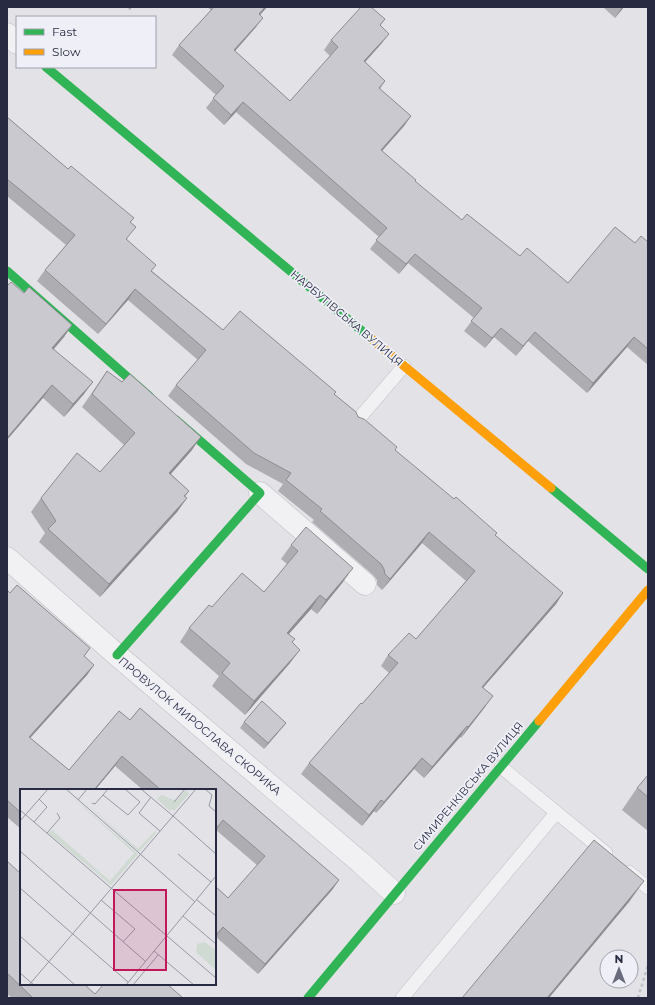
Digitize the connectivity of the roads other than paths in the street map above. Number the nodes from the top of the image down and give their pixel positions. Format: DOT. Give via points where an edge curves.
graph roads {
  1 [pos="7,34"];
  2 [pos="16,41"];
  3 [pos="47,68"];
  4 [pos="7,271"];
  5 [pos="404,366"];
  6 [pos="160,405"];
  7 [pos="172,416"];
  8 [pos="356,422"];
  9 [pos="260,493"];
  10 [pos="7,558"];
  11 [pos="648,569"];
  12 [pos="365,584"];
  13 [pos="648,590"];
  14 [pos="117,655"];
  15 [pos="501,767"];
  16 [pos="556,813"];
  17 [pos="648,888"];
  18 [pos="394,893"];
  19 [pos="308,998"];
  20 [pos="402,998"];
  1 -- 2 [label="street"];
  3 -- 5 [label="street, НАРБУТІВСЬКА ВУЛИЦЯ"];
  4 -- 6 [label="street"];
  5 -- 8 [label="lane"];
  5 -- 11 [label="street, НАРБУТІВСЬКА ВУЛИЦЯ"];
  7 -- 9 [label="street"];
  9 -- 12 [label="street"];
  9 -- 14 [label="street"];
  10 -- 14 [label="street, ПРОВУЛОК МИРОСЛАВА СКОРИКА"];
  13 -- 15 [label="street, СИМИРЕНКІВСЬКА ВУЛИЦЯ"];
  14 -- 18 [label="street, ПРОВУЛОК МИРОСЛАВА СКОРИКА"];
  15 -- 16 [label="lane"];
  15 -- 18 [label="street, СИМИРЕНКІВСЬКА ВУЛИЦЯ"];
  16 -- 17 [label="lane"];
  16 -- 20 [label="lane"];
  18 -- 19 [label="street, СИМИРЕНКІВСЬКА ВУЛИЦЯ"];
}
